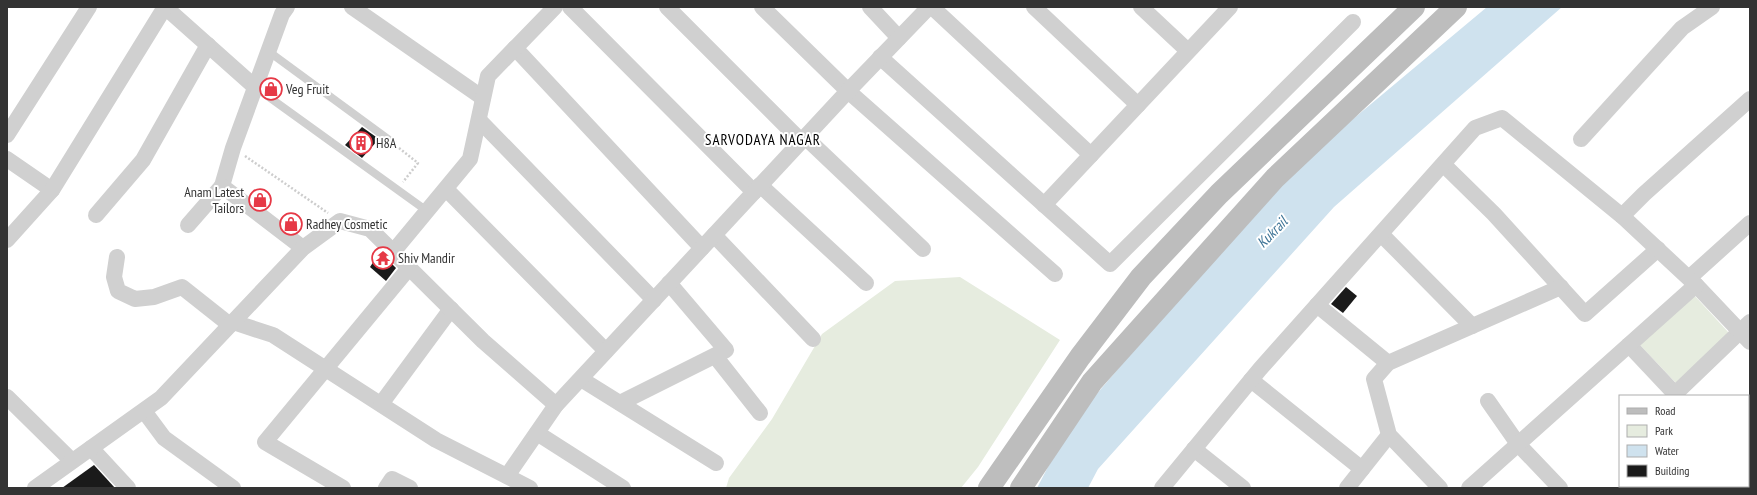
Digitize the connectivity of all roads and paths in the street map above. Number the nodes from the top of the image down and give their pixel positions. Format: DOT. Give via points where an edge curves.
graph roads {
  1 [pos="89,7"];
  2 [pos="165,7"];
  3 [pos="286,7"];
  4 [pos="352,7"];
  5 [pos="554,7"];
  6 [pos="570,7"];
  7 [pos="667,7"];
  8 [pos="762,7"];
  9 [pos="870,7"];
  10 [pos="929,7"];
  11 [pos="932,7"];
  12 [pos="1034,7"];
  13 [pos="1142,7"];
  14 [pos="1230,7"];
  15 [pos="1414,7"];
  16 [pos="1456,7"];
  17 [pos="1712,7"];
  18 [pos="1353,22"];
  19 [pos="899,38"];
  20 [pos="208,45"];
  21 [pos="515,48"];
  22 [pos="268,51"];
  23 [pos="1188,51"];
  24 [pos="880,57"];
  25 [pos="256,87"];
  26 [pos="848,91"];
  27 [pos="484,98"];
  28 [pos="1750,99"];
  29 [pos="1138,105"];
  30 [pos="479,120"];
  31 [pos="7,135"];
  32 [pos="803,139"];
  33 [pos="1581,139"];
  34 [pos="392,142"];
  35 [pos="233,148"];
  36 [pos="1091,156"];
  37 [pos="7,159"];
  38 [pos="1444,165"];
  39 [pos="222,186"];
  40 [pos="446,189"];
  41 [pos="757,189"];
  42 [pos="52,190"];
  43 [pos="397,190"];
  44 [pos="1044,205"];
  45 [pos="427,211"];
  46 [pos="96,215"];
  47 [pos="1622,216"];
  48 [pos="340,221"];
  49 [pos="1750,223"];
  50 [pos="188,225"];
  51 [pos="1381,234"];
  52 [pos="714,235"];
  53 [pos="7,240"];
  54 [pos="303,248"];
  55 [pos="702,248"];
  56 [pos="923,249"];
  57 [pos="1658,249"];
  58 [pos="393,252"];
  59 [pos="117,257"];
  60 [pos="409,268"];
  61 [pos="1055,274"];
  62 [pos="1693,281"];
  63 [pos="669,283"];
  64 [pos="866,283"];
  65 [pos="1561,287"];
  66 [pos="654,300"];
  67 [pos="1317,305"];
  68 [pos="451,309"];
  69 [pos="232,324"];
  70 [pos="1472,326"];
  71 [pos="1746,332"];
  72 [pos="812,339"];
  73 [pos="1629,345"];
  74 [pos="606,351"];
  75 [pos="715,356"];
  76 [pos="1388,363"];
  77 [pos="326,369"];
  78 [pos="581,379"];
  79 [pos="1251,380"];
  80 [pos="1676,395"];
  81 [pos="7,397"];
  82 [pos="1488,401"];
  83 [pos="620,403"];
  84 [pos="381,404"];
  85 [pos="556,406"];
  86 [pos="144,411"];
  87 [pos="760,413"];
  88 [pos="536,433"];
  89 [pos="1389,435"];
  90 [pos="1518,444"];
  91 [pos="91,448"];
  92 [pos="1194,449"];
  93 [pos="72,461"];
  94 [pos="716,463"];
  95 [pos="1362,469"];
  96 [pos="507,476"];
  97 [pos="35,488"];
  98 [pos="128,488"];
  99 [pos="233,488"];
  100 [pos="344,488"];
  101 [pos="386,488"];
  102 [pos="410,488"];
  103 [pos="530,488"];
  104 [pos="623,488"];
  105 [pos="989,488"];
  106 [pos="1021,488"];
  107 [pos="1162,488"];
  108 [pos="1243,488"];
  109 [pos="1348,488"];
  110 [pos="1440,488"];
  111 [pos="1469,488"];
  112 [pos="1560,488"];
  1 -- 31 [label="street"];
  2 -- 20 [label="street"];
  2 -- 42 [label="street"];
  3 -- 22 [label="street"];
  4 -- 27 [label="street"];
  5 -- 21 [label="street"];
  6 -- 41 [label="street"];
  7 -- 32 [label="street"];
  8 -- 26 [label="street"];
  9 -- 19 [label="street"];
  10 -- 19 [label="street"];
  11 -- 36 [label="street"];
  12 -- 29 [label="street"];
  13 -- 23 [label="street"];
  14 -- 23 [label="street"];
  15 -- 105 [label="street" via="1219,194 1141,277 1080,357"];
  16 -- 106 [label="street" via="1275,178 1092,382"];
  17 -- 33 [label="street" via="1682,28"];
  18 -- 44 [label="street" via="1110,264"];
  19 -- 24 [label="street"];
  20 -- 25 [label="street"];
  20 -- 46 [label="street" via="143,160"];
  21 -- 27 [label="street" via="488,76"];
  21 -- 55 [label="street"];
  22 -- 25 [label="street"];
  22 -- 34 [label="lane"];
  23 -- 29 [label="street"];
  24 -- 26 [label="street"];
  24 -- 44 [label="street"];
  25 -- 35 [label="street"];
  25 -- 43 [label="lane"];
  26 -- 32 [label="street"];
  26 -- 61 [label="street"];
  27 -- 30 [label="street"];
  28 -- 47 [label="street"];
  29 -- 36 [label="street"];
  30 -- 40 [label="street" via="470,160"];
  30 -- 66 [label="street"];
  32 -- 41 [label="street"];
  32 -- 56 [label="street"];
  34 -- 43 [label="path" via="418,163"];
  35 -- 39 [label="street"];
  35 -- 48 [label="path"];
  36 -- 44 [label="street"];
  37 -- 42 [label="street"];
  38 -- 47 [label="street" via="1475,128 1502,118"];
  38 -- 51 [label="street"];
  38 -- 65 [label="street" via="1494,214"];
  39 -- 50 [label="street"];
  39 -- 54 [label="street"];
  40 -- 45 [label="street"];
  40 -- 74 [label="street"];
  41 -- 52 [label="street"];
  41 -- 64 [label="street"];
  42 -- 53 [label="street"];
  43 -- 45 [label="lane"];
  45 -- 58 [label="street"];
  47 -- 57 [label="street"];
  48 -- 54 [label="street"];
  48 -- 58 [label="street" via="370,229"];
  49 -- 62 [label="street"];
  51 -- 67 [label="street"];
  51 -- 70 [label="street"];
  52 -- 55 [label="street"];
  52 -- 72 [label="street"];
  54 -- 69 [label="street"];
  55 -- 63 [label="street"];
  57 -- 62 [label="street"];
  57 -- 65 [label="street" via="1585,314"];
  58 -- 60 [label="street"];
  59 -- 69 [label="street" via="114,277 118,291 135,299 154,297 182,287"];
  60 -- 68 [label="street"];
  60 -- 77 [label="street"];
  62 -- 71 [label="street"];
  62 -- 73 [label="street"];
  63 -- 66 [label="street"];
  63 -- 75 [label="street" via="726,350"];
  65 -- 70 [label="street"];
  66 -- 74 [label="street"];
  67 -- 76 [label="street"];
  67 -- 79 [label="street"];
  68 -- 84 [label="street"];
  68 -- 85 [label="street"];
  69 -- 77 [label="street" via="273,335"];
  69 -- 86 [label="street" via="161,398"];
  70 -- 76 [label="street"];
  71 -- 80 [label="street"];
  73 -- 80 [label="street"];
  73 -- 90 [label="street"];
  74 -- 78 [label="street"];
  75 -- 83 [label="street"];
  75 -- 87 [label="street"];
  76 -- 89 [label="street" via="1374,379"];
  77 -- 84 [label="street"];
  77 -- 100 [label="street" via="265,442"];
  78 -- 83 [label="street"];
  78 -- 85 [label="street"];
  79 -- 92 [label="street"];
  79 -- 95 [label="street"];
  81 -- 93 [label="street"];
  82 -- 90 [label="street"];
  83 -- 94 [label="street"];
  84 -- 96 [label="street" via="436,440"];
  85 -- 88 [label="street"];
  86 -- 91 [label="street"];
  86 -- 99 [label="street" via="164,438"];
  88 -- 96 [label="street"];
  88 -- 104 [label="street"];
  89 -- 95 [label="street"];
  89 -- 110 [label="street"];
  90 -- 111 [label="street"];
  90 -- 112 [label="street"];
  91 -- 93 [label="street"];
  91 -- 98 [label="street"];
  92 -- 107 [label="street"];
  92 -- 108 [label="street"];
  93 -- 97 [label="street"];
  95 -- 109 [label="street"];
  96 -- 103 [label="street"];
  101 -- 102 [label="street" via="392,479"];
}
